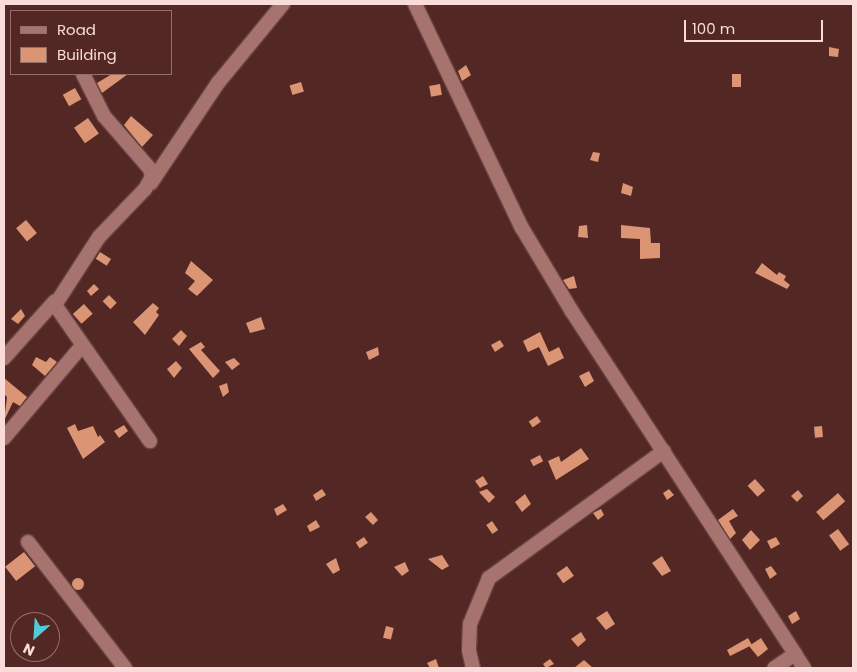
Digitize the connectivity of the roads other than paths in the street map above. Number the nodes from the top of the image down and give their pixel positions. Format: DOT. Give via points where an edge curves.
graph roads {
  1 [pos="283,4"];
  2 [pos="415,4"];
  3 [pos="83,75"];
  4 [pos="150,182"];
  5 [pos="55,301"];
  6 [pos="81,347"];
  7 [pos="4,358"];
  8 [pos="4,438"];
  9 [pos="150,441"];
  10 [pos="664,451"];
  11 [pos="28,542"];
  12 [pos="795,654"];
  13 [pos="125,668"];
  14 [pos="473,668"];
  15 [pos="774,668"];
  16 [pos="804,668"];
  1 -- 4 [label="street" via="218,83"];
  2 -- 10 [label="street" via="506,200 571,310"];
  3 -- 4 [label="street" via="104,116 150,169"];
  4 -- 5 [label="street" via="107,227"];
  5 -- 6 [label="street" via="56,309"];
  5 -- 7 [label="street"];
  6 -- 8 [label="street"];
  6 -- 9 [label="street"];
  10 -- 12 [label="street"];
  10 -- 14 [label="street" via="489,578 470,624 469,650"];
  11 -- 13 [label="street"];
  12 -- 15 [label="street"];
  12 -- 16 [label="street"];
}
